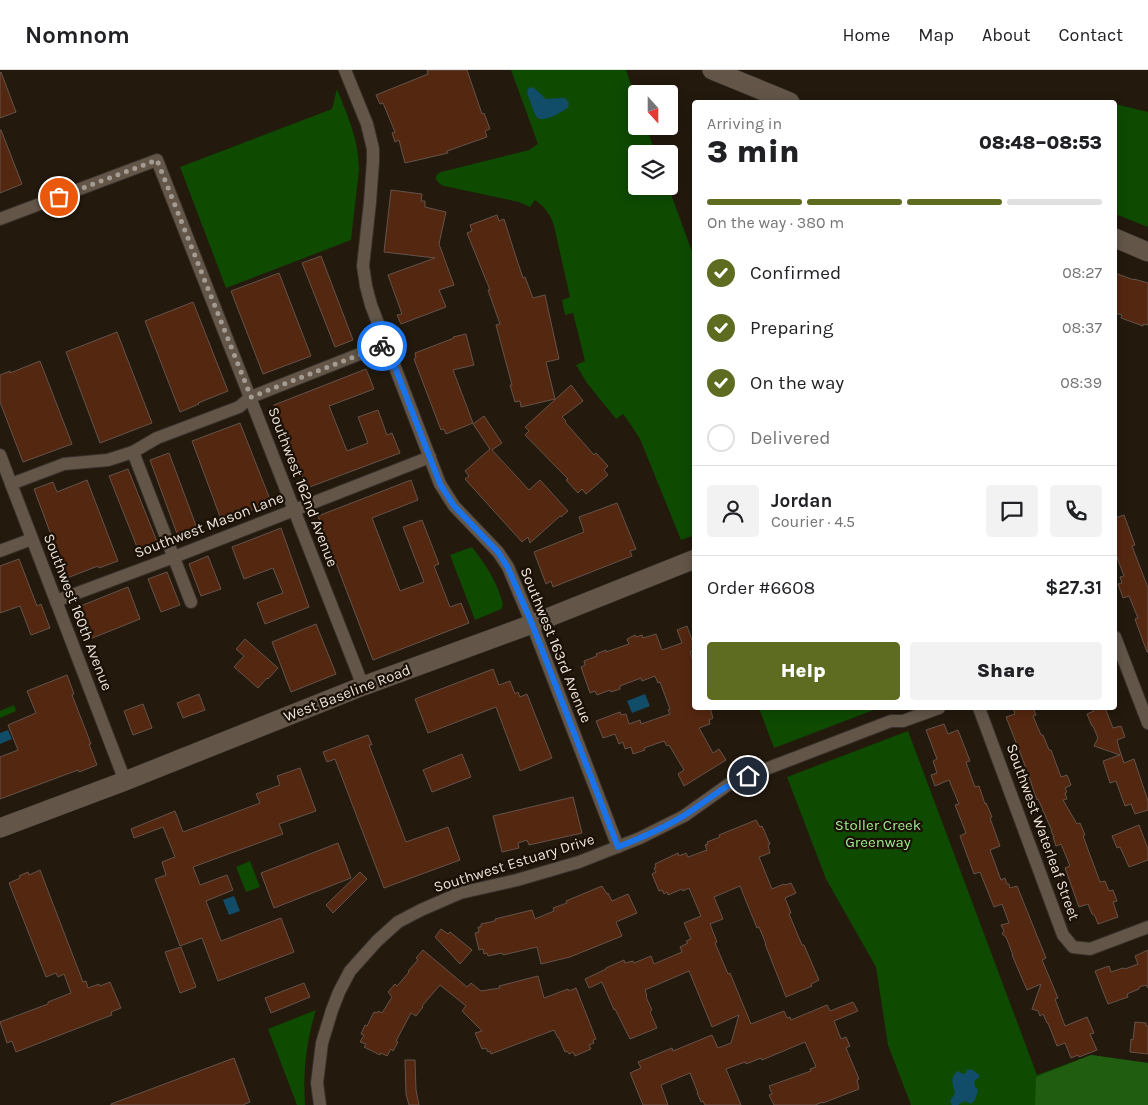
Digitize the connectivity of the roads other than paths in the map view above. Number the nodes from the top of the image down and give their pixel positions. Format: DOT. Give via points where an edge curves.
graph roads {
  1 [pos="345,70"];
  2 [pos="712,70"];
  3 [pos="785,100"];
  4 [pos="0,219"];
  5 [pos="1117,239"];
  6 [pos="1148,252"];
  7 [pos="386,344"];
  8 [pos="251,397"];
  9 [pos="133,452"];
  10 [pos="0,455"];
  11 [pos="430,457"];
  12 [pos="11,484"];
  13 [pos="294,510"];
  14 [pos="32,539"];
  15 [pos="0,551"];
  16 [pos="174,557"];
  17 [pos="692,561"];
  18 [pos="56,601"];
  19 [pos="191,602"];
  20 [pos="532,624"];
  21 [pos="1117,642"];
  22 [pos="363,686"];
  23 [pos="933,710"];
  24 [pos="980,710"];
  25 [pos="1148,723"];
  26 [pos="125,781"];
  27 [pos="0,828"];
  28 [pos="618,847"];
  29 [pos="1148,927"];
  30 [pos="320,1105"];
  1 -- 7 [label="street, Southwest 163rd Avenue" via="367,124 373,149 363,266 368,295"];
  2 -- 3 [label="street"];
  4 -- 8 [label="street, Southwest 162nd Avenue" via="157,160"];
  5 -- 6 [label="street"];
  7 -- 8 [label="street"];
  7 -- 11 [label="street, Southwest 163rd Avenue"];
  8 -- 9 [label="street" via="239,406 157,438"];
  8 -- 13 [label="street, Southwest 162nd Avenue"];
  9 -- 12 [label="street" via="108,460 64,464"];
  9 -- 16 [label="street"];
  10 -- 12 [label="street, Southwest 160th Avenue"];
  11 -- 13 [label="street, Southwest Mason Lane"];
  11 -- 20 [label="street, Southwest 163rd Avenue" via="440,484 454,506 498,552 508,568"];
  12 -- 14 [label="street, Southwest 160th Avenue"];
  13 -- 16 [label="street, Southwest Mason Lane"];
  13 -- 22 [label="street, Southwest 162nd Avenue"];
  14 -- 15 [label="street"];
  14 -- 18 [label="street, Southwest 160th Avenue"];
  16 -- 18 [label="street, Southwest Mason Lane"];
  16 -- 19 [label="street"];
  17 -- 20 [label="street, West Baseline Road"];
  18 -- 26 [label="street, Southwest 160th Avenue"];
  20 -- 22 [label="street, West Baseline Road"];
  20 -- 28 [label="street, Southwest 163rd Avenue"];
  21 -- 25 [label="street"];
  22 -- 26 [label="street, West Baseline Road"];
  23 -- 28 [label="street, Southwest Estuary Drive" via="903,721 891,721 732,782 684,816"];
  24 -- 29 [label="street, Southwest Waterleaf Street" via="1063,935 1073,947 1090,949"];
  26 -- 27 [label="street, West Baseline Road"];
  28 -- 30 [label="street, Southwest Estuary Drive" via="579,862 460,893 398,922 350,972 339,992 322,1043 317,1082"];
}
